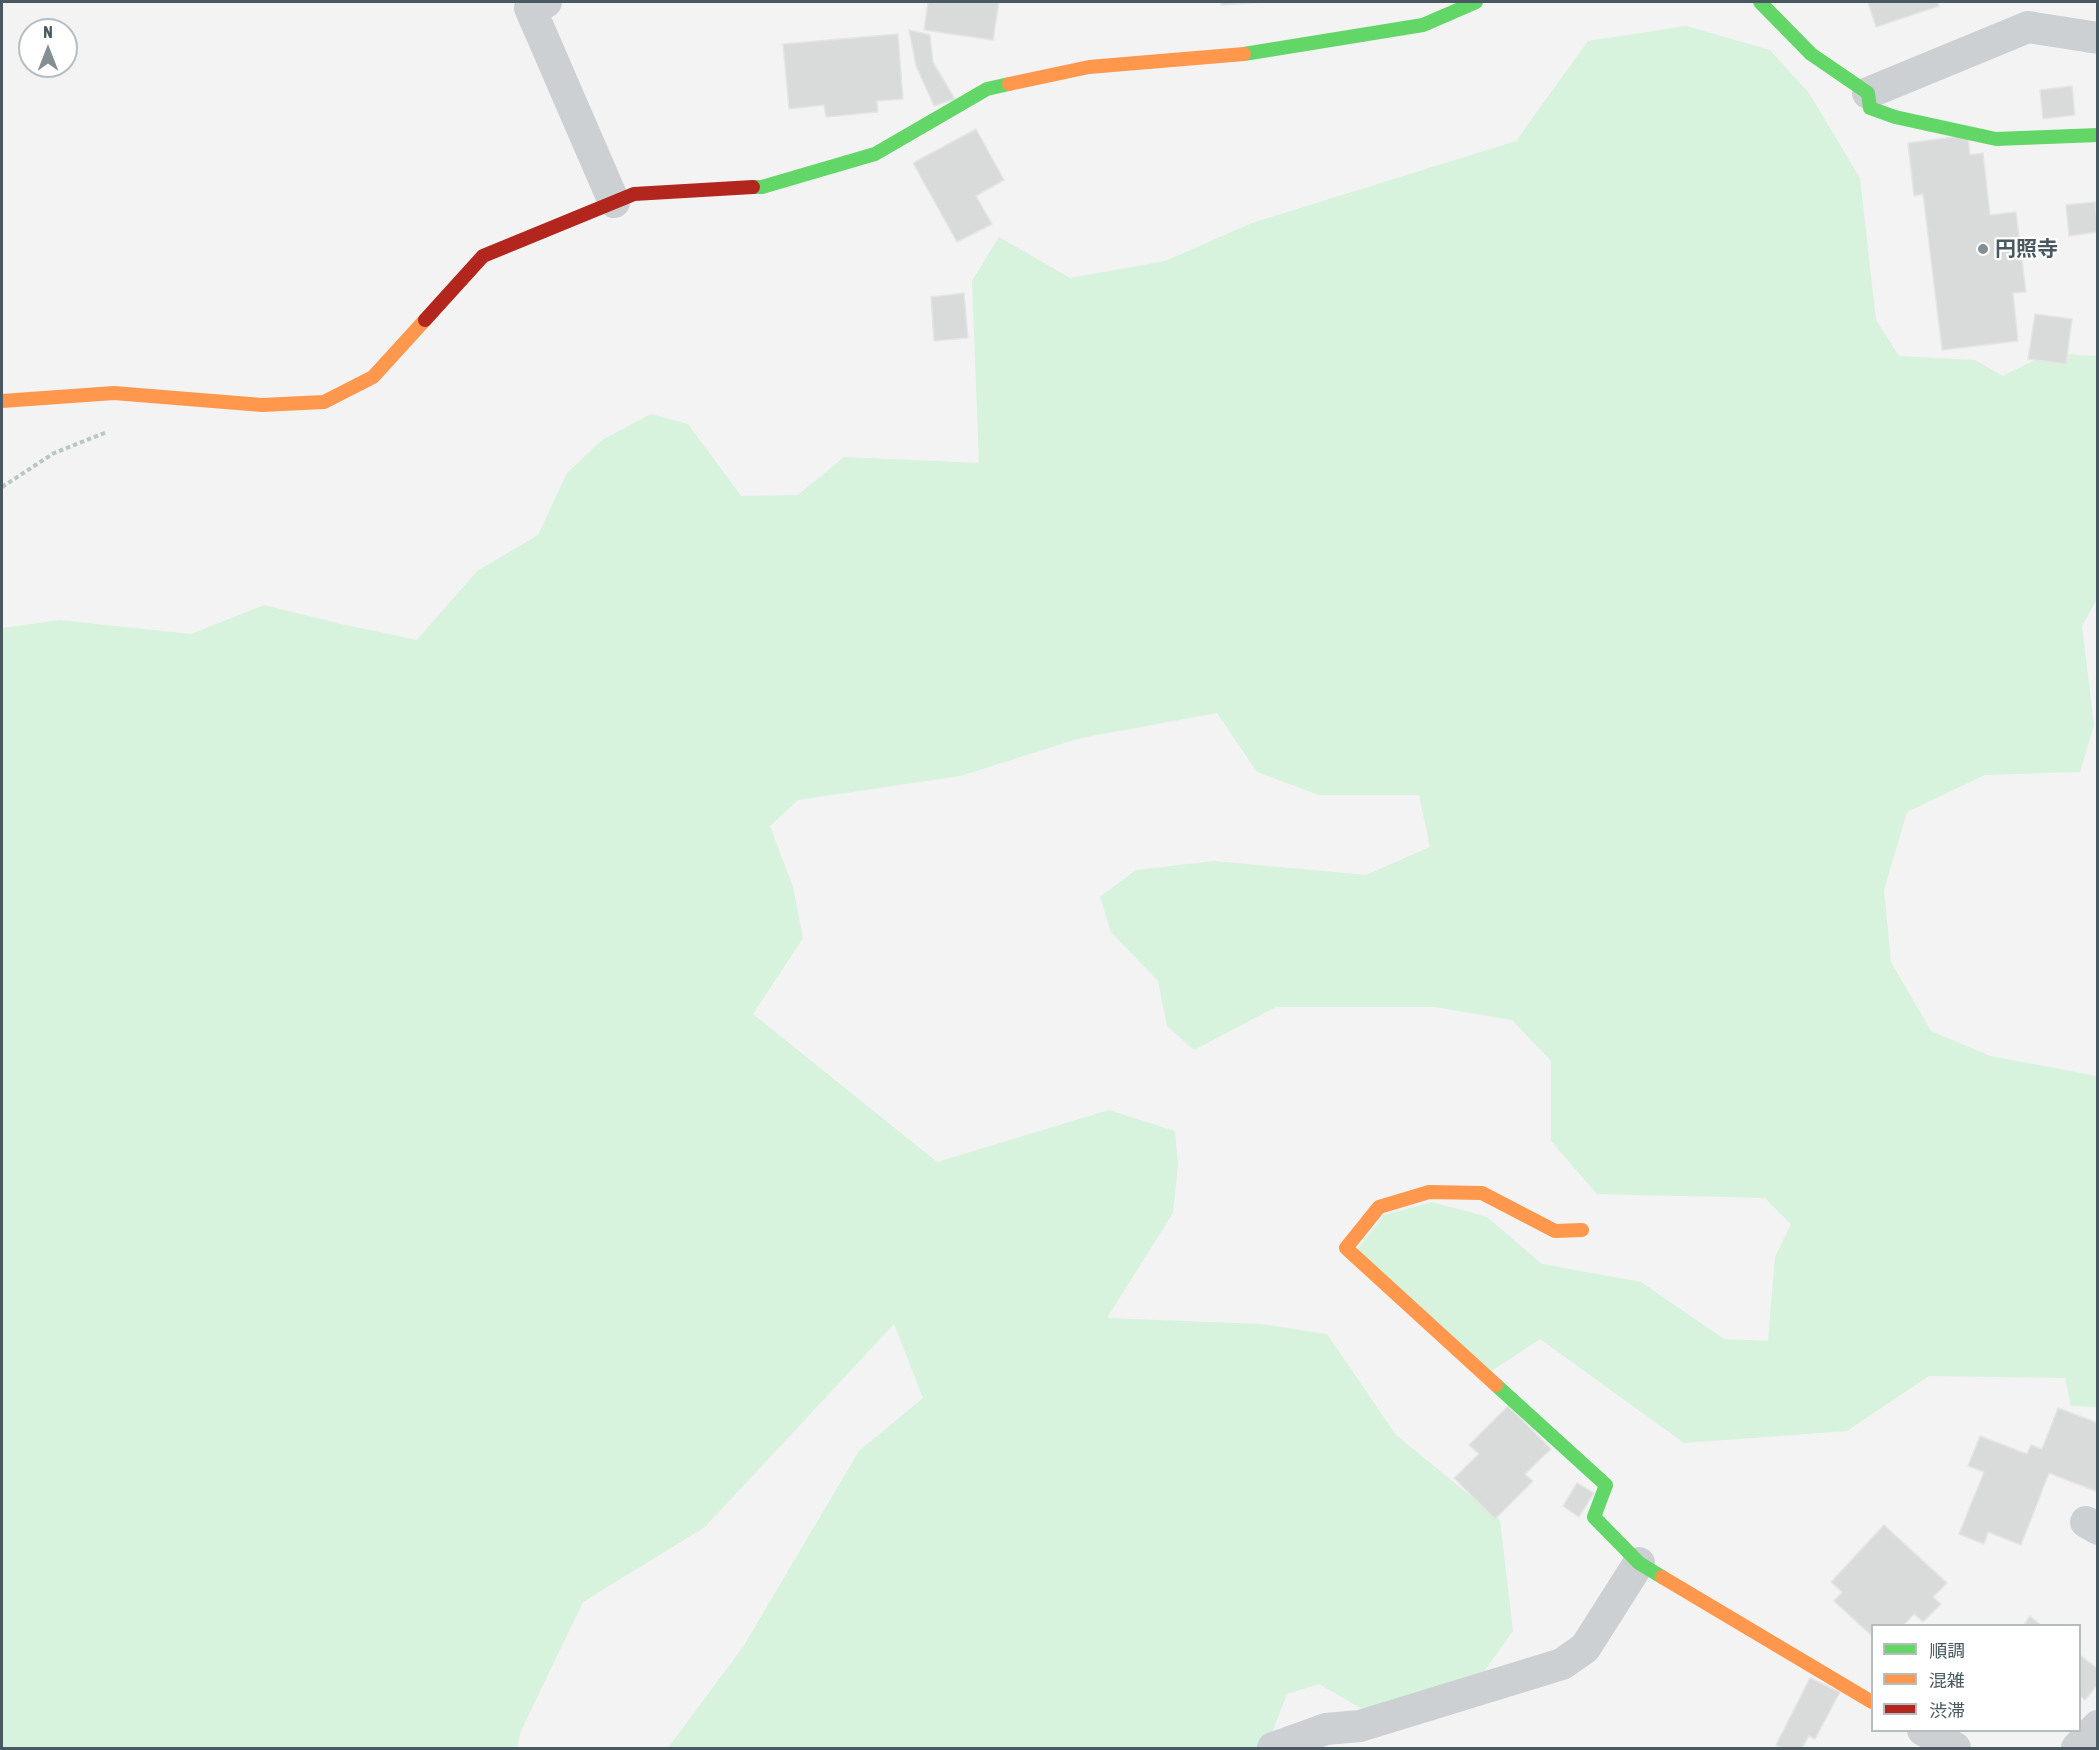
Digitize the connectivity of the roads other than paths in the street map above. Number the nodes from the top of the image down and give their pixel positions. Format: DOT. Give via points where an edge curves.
graph roads {
  1 [pos="1476,2"];
  2 [pos="1761,2"];
  3 [pos="531,4"];
  4 [pos="2097,38"];
  5 [pos="1868,93"];
  6 [pos="2097,135"];
  7 [pos="614,202"];
  8 [pos="2,401"];
  9 [pos="1582,1230"];
  10 [pos="1640,1563"];
  11 [pos="1871,1701"];
  12 [pos="2097,1726"];
  13 [pos="1925,1732"];
  14 [pos="1273,1749"];
  15 [pos="1954,1749"];
  16 [pos="2077,1749"];
  1 -- 7 [label="street" via="1423,25 1262,52 1089,67 987,89 875,154 762,187 634,194"];
  2 -- 5 [label="street" via="1811,54"];
  3 -- 7 [label="street"];
  4 -- 5 [label="street" via="2028,27"];
  5 -- 6 [label="street" via="1870,108 1895,117 1996,139"];
  7 -- 8 [label="street" via="483,256 373,377 324,402 262,405 114,393"];
  9 -- 10 [label="street" via="1555,1231 1482,1193 1429,1192 1379,1207 1346,1248 1606,1485 1594,1517"];
  10 -- 11 [label="street"];
  10 -- 14 [label="street" via="1585,1648 1562,1664 1360,1725 1326,1729"];
  12 -- 16 [label="street"];
  13 -- 15 [label="street"];
}
